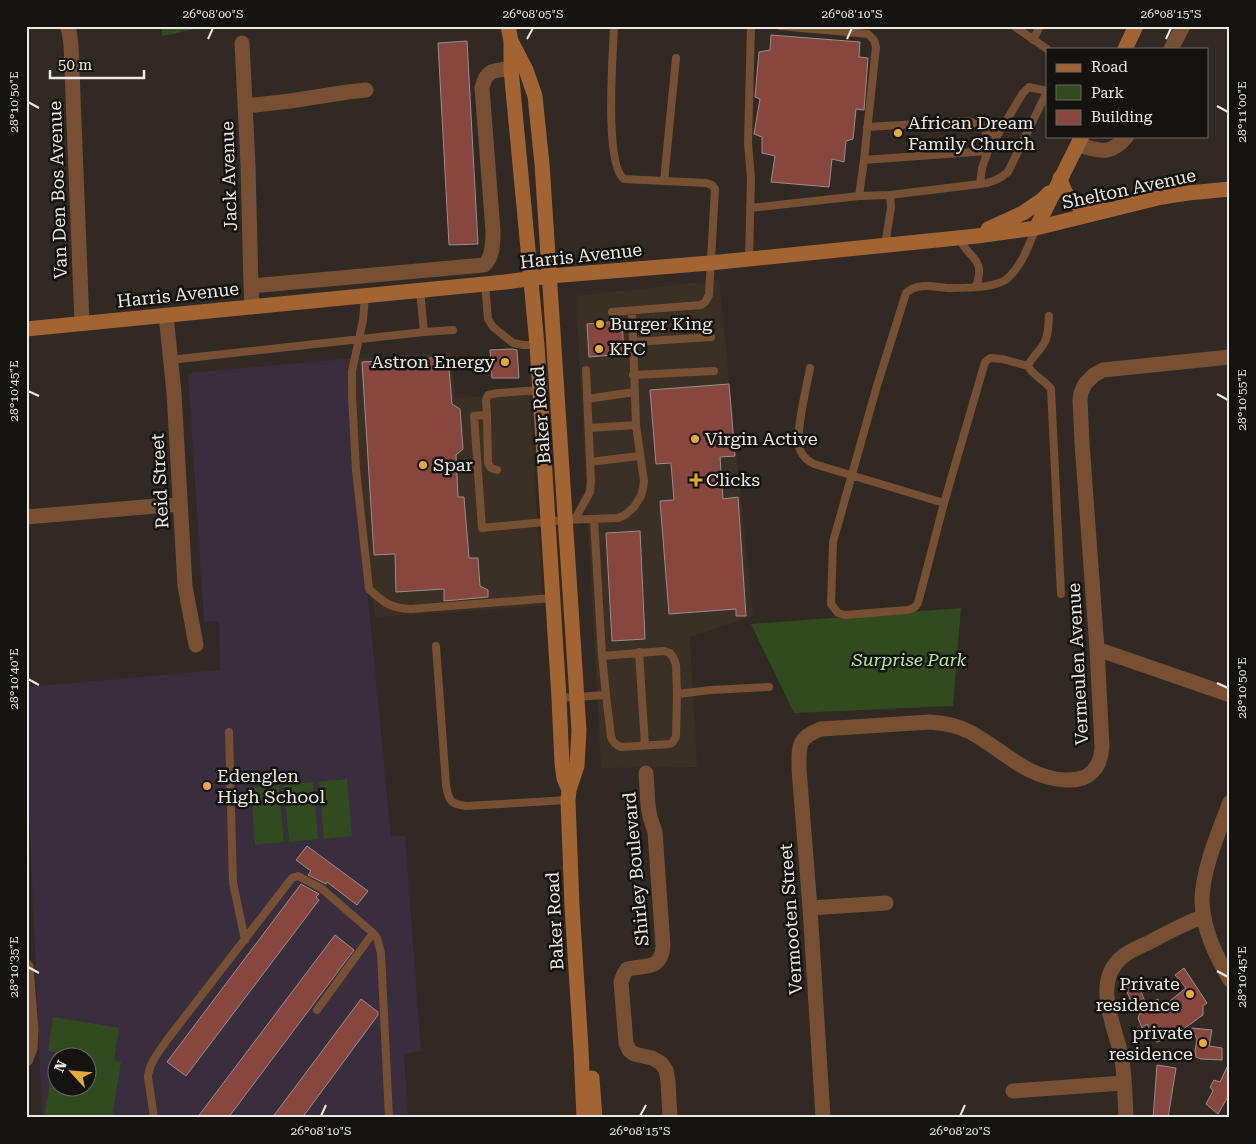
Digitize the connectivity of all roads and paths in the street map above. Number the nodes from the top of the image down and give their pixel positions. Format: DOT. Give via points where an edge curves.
graph roads {
  1 [pos="67,26"];
  2 [pos="614,26"];
  3 [pos="751,26"];
  4 [pos="780,26"];
  5 [pos="1014,26"];
  6 [pos="1040,26"];
  7 [pos="1136,26"];
  8 [pos="1183,26"];
  9 [pos="510,33"];
  10 [pos="1033,40"];
  11 [pos="242,43"];
  12 [pos="1046,48"];
  13 [pos="1125,48"];
  14 [pos="1172,48"];
  15 [pos="676,58"];
  16 [pos="511,69"];
  17 [pos="366,90"];
  18 [pos="1046,92"];
  19 [pos="1046,94"];
  20 [pos="246,106"];
  21 [pos="867,127"];
  22 [pos="986,130"];
  23 [pos="997,135"];
  24 [pos="1125,138"];
  25 [pos="1080,141"];
  26 [pos="987,151"];
  27 [pos="864,160"];
  28 [pos="1060,179"];
  29 [pos="664,181"];
  30 [pos="980,184"];
  31 [pos="1230,189"];
  32 [pos="890,195"];
  33 [pos="859,196"];
  34 [pos="750,208"];
  35 [pos="1110,210"];
  36 [pos="1036,228"];
  37 [pos="977,236"];
  38 [pos="959,238"];
  39 [pos="886,246"];
  40 [pos="749,259"];
  41 [pos="710,263"];
  42 [pos="550,276"];
  43 [pos="531,278"];
  44 [pos="485,284"];
  45 [pos="251,286"];
  46 [pos="976,287"];
  47 [pos="420,290"];
  48 [pos="365,296"];
  49 [pos="252,307"];
  50 [pos="632,311"];
  51 [pos="612,312"];
  52 [pos="166,315"];
  53 [pos="1049,316"];
  54 [pos="82,323"];
  55 [pos="26,329"];
  56 [pos="453,330"];
  57 [pos="424,332"];
  58 [pos="711,337"];
  59 [pos="359,339"];
  60 [pos="634,342"];
  61 [pos="537,345"];
  62 [pos="1230,357"];
  63 [pos="170,360"];
  64 [pos="1028,366"];
  65 [pos="810,368"];
  66 [pos="586,370"];
  67 [pos="714,370"];
  68 [pos="633,375"];
  69 [pos="540,390"];
  70 [pos="634,392"];
  71 [pos="587,399"];
  72 [pos="486,415"];
  73 [pos="636,425"];
  74 [pos="589,428"];
  75 [pos="640,456"];
  76 [pos="590,462"];
  77 [pos="497,470"];
  78 [pos="851,475"];
  79 [pos="944,502"];
  80 [pos="180,504"];
  81 [pos="26,516"];
  82 [pos="594,519"];
  83 [pos="571,520"];
  84 [pos="548,522"];
  85 [pos="1061,594"];
  86 [pos="553,598"];
  87 [pos="196,645"];
  88 [pos="436,646"];
  89 [pos="1097,649"];
  90 [pos="639,652"];
  91 [pos="602,656"];
  92 [pos="769,687"];
  93 [pos="677,694"];
  94 [pos="606,695"];
  95 [pos="1230,695"];
  96 [pos="578,696"];
  97 [pos="559,698"];
  98 [pos="821,729"];
  99 [pos="229,732"];
  100 [pos="645,746"];
  101 [pos="646,773"];
  102 [pos="568,795"];
  103 [pos="1230,802"];
  104 [pos="886,903"];
  105 [pos="810,908"];
  106 [pos="1204,916"];
  107 [pos="373,933"];
  108 [pos="245,940"];
  109 [pos="26,967"];
  110 [pos="1230,980"];
  111 [pos="317,1010"];
  112 [pos="26,1059"];
  113 [pos="1123,1083"];
  114 [pos="1014,1091"];
  115 [pos="592,1116"];
  116 [pos="154,1118"];
  117 [pos="389,1118"];
  118 [pos="670,1118"];
  119 [pos="823,1118"];
  120 [pos="1126,1118"];
  1 -- 54 [label="street, Van Den Bos Avenue" via="71,45"];
  2 -- 29 [label="lane" via="611,115 618,171 625,179"];
  3 -- 34 [label="lane"];
  4 -- 21 [label="lane" via="868,34 872,38 876,47"];
  5 -- 10 [label="lane"];
  6 -- 10 [label="lane"];
  7 -- 13 [label="main road"];
  8 -- 14 [label="street"];
  9 -- 16 [label="main road, Baker Road"];
  9 -- 42 [label="main road, Baker Road" via="535,96"];
  10 -- 12 [label="lane"];
  11 -- 20 [label="street, Jack Avenue"];
  15 -- 29 [label="lane"];
  16 -- 43 [label="main road, Baker Road"];
  16 -- 45 [label="street" via="493,70 483,81 482,88 493,231 492,250 486,264"];
  17 -- 20 [label="street"];
  18 -- 23 [label="lane" via="1032,87 1026,89"];
  19 -- 30 [label="lane" via="1008,172 994,181"];
  20 -- 45 [label="street, Jack Avenue"];
  21 -- 22 [label="lane" via="968,121"];
  21 -- 27 [label="lane"];
  22 -- 23 [label="lane"];
  22 -- 26 [label="lane"];
  23 -- 26 [label="lane"];
  24 -- 25 [label="street" via="1110,150 1091,149"];
  25 -- 28 [label="main road"];
  26 -- 27 [label="lane"];
  26 -- 30 [label="lane"];
  27 -- 33 [label="lane"];
  28 -- 35 [label="main road" via="1075,204"];
  28 -- 36 [label="main road"];
  28 -- 37 [label="main road" via="1033,207"];
  29 -- 41 [label="lane" via="706,183 715,189"];
  30 -- 32 [label="lane"];
  31 -- 35 [label="main road, Shelton Avenue" via="1162,197"];
  32 -- 33 [label="lane"];
  32 -- 39 [label="lane"];
  33 -- 34 [label="lane"];
  34 -- 40 [label="lane"];
  35 -- 36 [label="main road, Shelton Avenue"];
  36 -- 37 [label="main road, Harris Avenue"];
  36 -- 46 [label="lane" via="1010,277"];
  37 -- 38 [label="main road, Harris Avenue"];
  38 -- 39 [label="main road, Harris Avenue"];
  38 -- 46 [label="lane" via="979,265"];
  39 -- 40 [label="main road, Harris Avenue"];
  40 -- 41 [label="main road, Harris Avenue"];
  41 -- 42 [label="main road, Harris Avenue"];
  41 -- 50 [label="lane" via="710,292 704,304"];
  42 -- 43 [label="main road, Harris Avenue"];
  42 -- 83 [label="main road, Baker Road"];
  43 -- 44 [label="main road, Harris Avenue"];
  43 -- 61 [label="main road, Baker Road"];
  44 -- 47 [label="main road, Harris Avenue"];
  44 -- 61 [label="lane" via="488,319 494,327 513,343"];
  45 -- 49 [label="street, Jack Avenue"];
  46 -- 78 [label="lane" via="919,286 906,292"];
  47 -- 48 [label="main road, Harris Avenue"];
  47 -- 57 [label="lane"];
  48 -- 49 [label="main road, Harris Avenue"];
  48 -- 59 [label="lane"];
  49 -- 52 [label="main road, Harris Avenue"];
  50 -- 51 [label="lane"];
  50 -- 60 [label="lane"];
  52 -- 54 [label="main road, Harris Avenue"];
  52 -- 63 [label="street, Reid Street"];
  53 -- 64 [label="lane" via="1045,342"];
  54 -- 55 [label="main road, Harris Avenue"];
  56 -- 57 [label="lane"];
  57 -- 59 [label="lane"];
  58 -- 60 [label="lane"];
  59 -- 63 [label="lane"];
  59 -- 86 [label="lane" via="352,371 352,396 356,470 369,589 390,605 411,609"];
  60 -- 68 [label="lane"];
  61 -- 69 [label="main road, Baker Road"];
  62 -- 89 [label="street, Vermeulen Avenue" via="1103,370 1085,384 1080,400 1081,426"];
  63 -- 80 [label="street, Reid Street"];
  64 -- 79 [label="lane" via="996,358 985,362"];
  64 -- 85 [label="lane" via="1051,389"];
  65 -- 78 [label="lane" via="800,418 800,450 814,464"];
  66 -- 71 [label="lane"];
  67 -- 68 [label="lane"];
  68 -- 70 [label="lane"];
  69 -- 72 [label="lane" via="488,395"];
  69 -- 84 [label="main road, Baker Road"];
  70 -- 71 [label="lane"];
  70 -- 73 [label="lane"];
  71 -- 74 [label="lane"];
  72 -- 77 [label="lane" via="488,463"];
  72 -- 84 [label="lane" via="474,416 482,528"];
  73 -- 74 [label="lane"];
  73 -- 75 [label="lane"];
  74 -- 76 [label="lane"];
  75 -- 76 [label="lane"];
  75 -- 82 [label="lane" via="644,481 634,507 622,517"];
  76 -- 83 [label="lane" via="590,492"];
  78 -- 79 [label="lane"];
  78 -- 79 [label="lane" via="833,542 831,604 842,614 917,606"];
  80 -- 81 [label="street"];
  80 -- 87 [label="street, Reid Street" via="184,586"];
  82 -- 83 [label="lane"];
  82 -- 91 [label="lane"];
  83 -- 84 [label="lane"];
  83 -- 96 [label="main road, Baker Road"];
  84 -- 86 [label="main road, Baker Road"];
  86 -- 97 [label="main road, Baker Road"];
  88 -- 102 [label="lane" via="448,799 466,806"];
  89 -- 95 [label="street"];
  89 -- 98 [label="street, Vermeulen Avenue" via="1101,754 1098,764 1086,777 1055,779 1035,774 972,733 944,723"];
  90 -- 91 [label="lane"];
  90 -- 93 [label="lane" via="670,653 676,665"];
  90 -- 100 [label="lane"];
  91 -- 94 [label="lane"];
  92 -- 93 [label="lane"];
  93 -- 100 [label="lane" via="675,740 670,744"];
  94 -- 96 [label="lane"];
  94 -- 100 [label="lane" via="613,742 621,747"];
  96 -- 97 [label="lane"];
  96 -- 102 [label="main road, Baker Road" via="577,766"];
  97 -- 102 [label="main road, Baker Road" via="562,763"];
  98 -- 105 [label="street, Vermooten Street" via="805,737 799,752"];
  99 -- 108 [label="lane" via="232,883"];
  101 -- 118 [label="street, Shirley Boulevard" via="658,861 663,946 658,963 627,969 624,974 623,1016 629,1050 652,1058 666,1070"];
  102 -- 115 [label="main road, Baker Road" via="581,1049"];
  103 -- 106 [label="street" via="1205,878"];
  104 -- 105 [label="street"];
  105 -- 119 [label="street, Vermooten Street"];
  106 -- 110 [label="street" via="1216,955"];
  106 -- 113 [label="street" via="1134,950 1121,958 1111,971 1106,996 1122,1061"];
  107 -- 108 [label="lane" via="321,888 298,876 292,878"];
  107 -- 111 [label="lane"];
  107 -- 117 [label="lane" via="381,953"];
  108 -- 116 [label="lane" via="153,1062 148,1078"];
  109 -- 112 [label="street" via="31,1030"];
  113 -- 114 [label="street"];
  113 -- 120 [label="street"];
}
